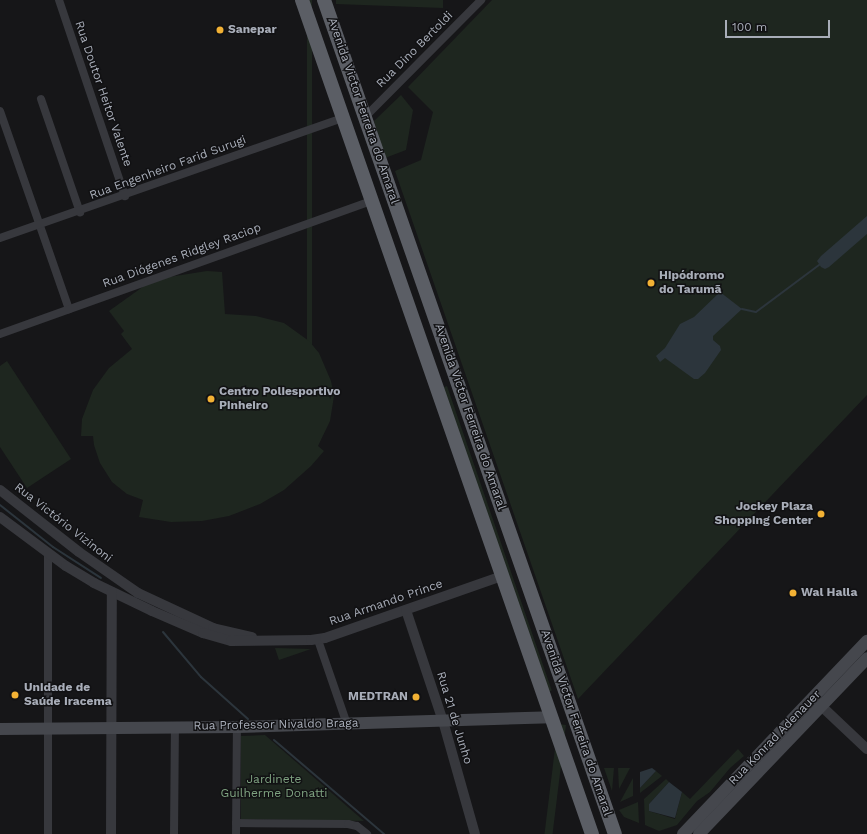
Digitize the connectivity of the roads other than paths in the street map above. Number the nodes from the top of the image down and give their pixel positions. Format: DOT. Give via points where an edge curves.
graph roads {
  1 [pos="59,0"];
  2 [pos="302,0"];
  3 [pos="324,0"];
  4 [pos="481,0"];
  5 [pos="41,100"];
  6 [pos="1,114"];
  7 [pos="365,117"];
  8 [pos="343,118"];
  9 [pos="125,196"];
  10 [pos="372,201"];
  11 [pos="80,212"];
  12 [pos="40,225"];
  13 [pos="0,238"];
  14 [pos="69,309"];
  15 [pos="0,334"];
  16 [pos="446,350"];
  17 [pos="426,358"];
  18 [pos="455,376"];
  19 [pos="435,383"];
  20 [pos="0,490"];
  21 [pos="1,519"];
  22 [pos="48,553"];
  23 [pos="111,576"];
  24 [pos="502,576"];
  25 [pos="112,592"];
  26 [pos="406,610"];
  27 [pos="276,640"];
  28 [pos="318,640"];
  29 [pos="867,641"];
  30 [pos="867,658"];
  31 [pos="817,702"];
  32 [pos="551,717"];
  33 [pos="443,721"];
  34 [pos="347,724"];
  35 [pos="175,727"];
  36 [pos="237,727"];
  37 [pos="48,728"];
  38 [pos="111,728"];
  39 [pos="0,729"];
  40 [pos="580,734"];
  41 [pos="867,749"];
  42 [pos="236,823"];
  43 [pos="48,834"];
  44 [pos="111,834"];
  45 [pos="174,834"];
  46 [pos="236,834"];
  47 [pos="367,834"];
  48 [pos="475,834"];
  49 [pos="592,834"];
  50 [pos="615,834"];
  51 [pos="683,834"];
  52 [pos="699,834"];
  1 -- 9 [label="street, Rua Doutor Heitor Valente"];
  2 -- 8 [label="highway, Avenida Victor Ferreira do Amaral"];
  3 -- 7 [label="highway, Avenida Victor Ferreira do Amaral"];
  4 -- 7 [label="street, Rua Dino Bertoldi"];
  5 -- 11 [label="street"];
  6 -- 12 [label="street"];
  7 -- 16 [label="highway, Avenida Victor Ferreira do Amaral"];
  8 -- 9 [label="street, Rua Engenheiro Farid Surugi"];
  8 -- 10 [label="highway, Avenida Victor Ferreira do Amaral"];
  9 -- 11 [label="street, Rua Engenheiro Farid Surugi"];
  10 -- 14 [label="street, Rua Diógenes Ridgley Raciop"];
  10 -- 17 [label="highway, Avenida Victor Ferreira do Amaral"];
  11 -- 12 [label="street, Rua Engenheiro Farid Surugi"];
  12 -- 13 [label="street, Rua Engenheiro Farid Surugi"];
  12 -- 14 [label="street"];
  14 -- 15 [label="street, Rua Diógenes Ridgley Raciop"];
  16 -- 17 [label="highway" via="444,357 438,360"];
  16 -- 18 [label="highway, Avenida Victor Ferreira do Amaral"];
  17 -- 19 [label="highway, Avenida Victor Ferreira do Amaral"];
  18 -- 19 [label="highway" via="444,373"];
  18 -- 40 [label="highway, Avenida Victor Ferreira do Amaral"];
  19 -- 24 [label="highway, Avenida Victor Ferreira do Amaral"];
  20 -- 23 [label="street, Rua Victório Vizinoni"];
  21 -- 22 [label="street"];
  22 -- 25 [label="street"];
  22 -- 37 [label="street"];
  23 -- 27 [label="street, Rua Armando Prince" via="150,599 213,628"];
  24 -- 26 [label="street, Rua Armando Prince"];
  24 -- 32 [label="highway, Avenida Victor Ferreira do Amaral"];
  25 -- 27 [label="street, Rua Armando Prince" via="217,638 242,642"];
  25 -- 38 [label="street"];
  26 -- 28 [label="street, Rua Armando Prince"];
  26 -- 33 [label="street, Rua 21 de Junho"];
  27 -- 28 [label="street, Rua Armando Prince"];
  28 -- 34 [label="street"];
  29 -- 31 [label="main road, Rua Konrad Adenauer"];
  30 -- 31 [label="main road, Rua Konrad Adenauer"];
  31 -- 41 [label="street"];
  31 -- 51 [label="main road, Rua Konrad Adenauer"];
  31 -- 52 [label="main road, Rua Konrad Adenauer"];
  32 -- 33 [label="main road, Rua Professor Nivaldo Braga"];
  32 -- 40 [label="highway" via="569,722"];
  32 -- 49 [label="highway, Avenida Victor Ferreira do Amaral"];
  33 -- 34 [label="main road, Rua Professor Nivaldo Braga"];
  33 -- 48 [label="street, Rua 21 de Junho"];
  34 -- 36 [label="main road, Rua Professor Nivaldo Braga"];
  35 -- 36 [label="main road, Rua Professor Nivaldo Braga"];
  35 -- 38 [label="main road, Rua Professor Nivaldo Braga"];
  35 -- 45 [label="street"];
  36 -- 42 [label="street"];
  37 -- 38 [label="main road, Rua Professor Nivaldo Braga"];
  37 -- 39 [label="main road, Rua Professor Nivaldo Braga"];
  37 -- 43 [label="street"];
  38 -- 44 [label="street"];
  40 -- 50 [label="highway, Avenida Victor Ferreira do Amaral"];
  42 -- 46 [label="street"];
  42 -- 47 [label="street" via="348,824 357,826"];
}
